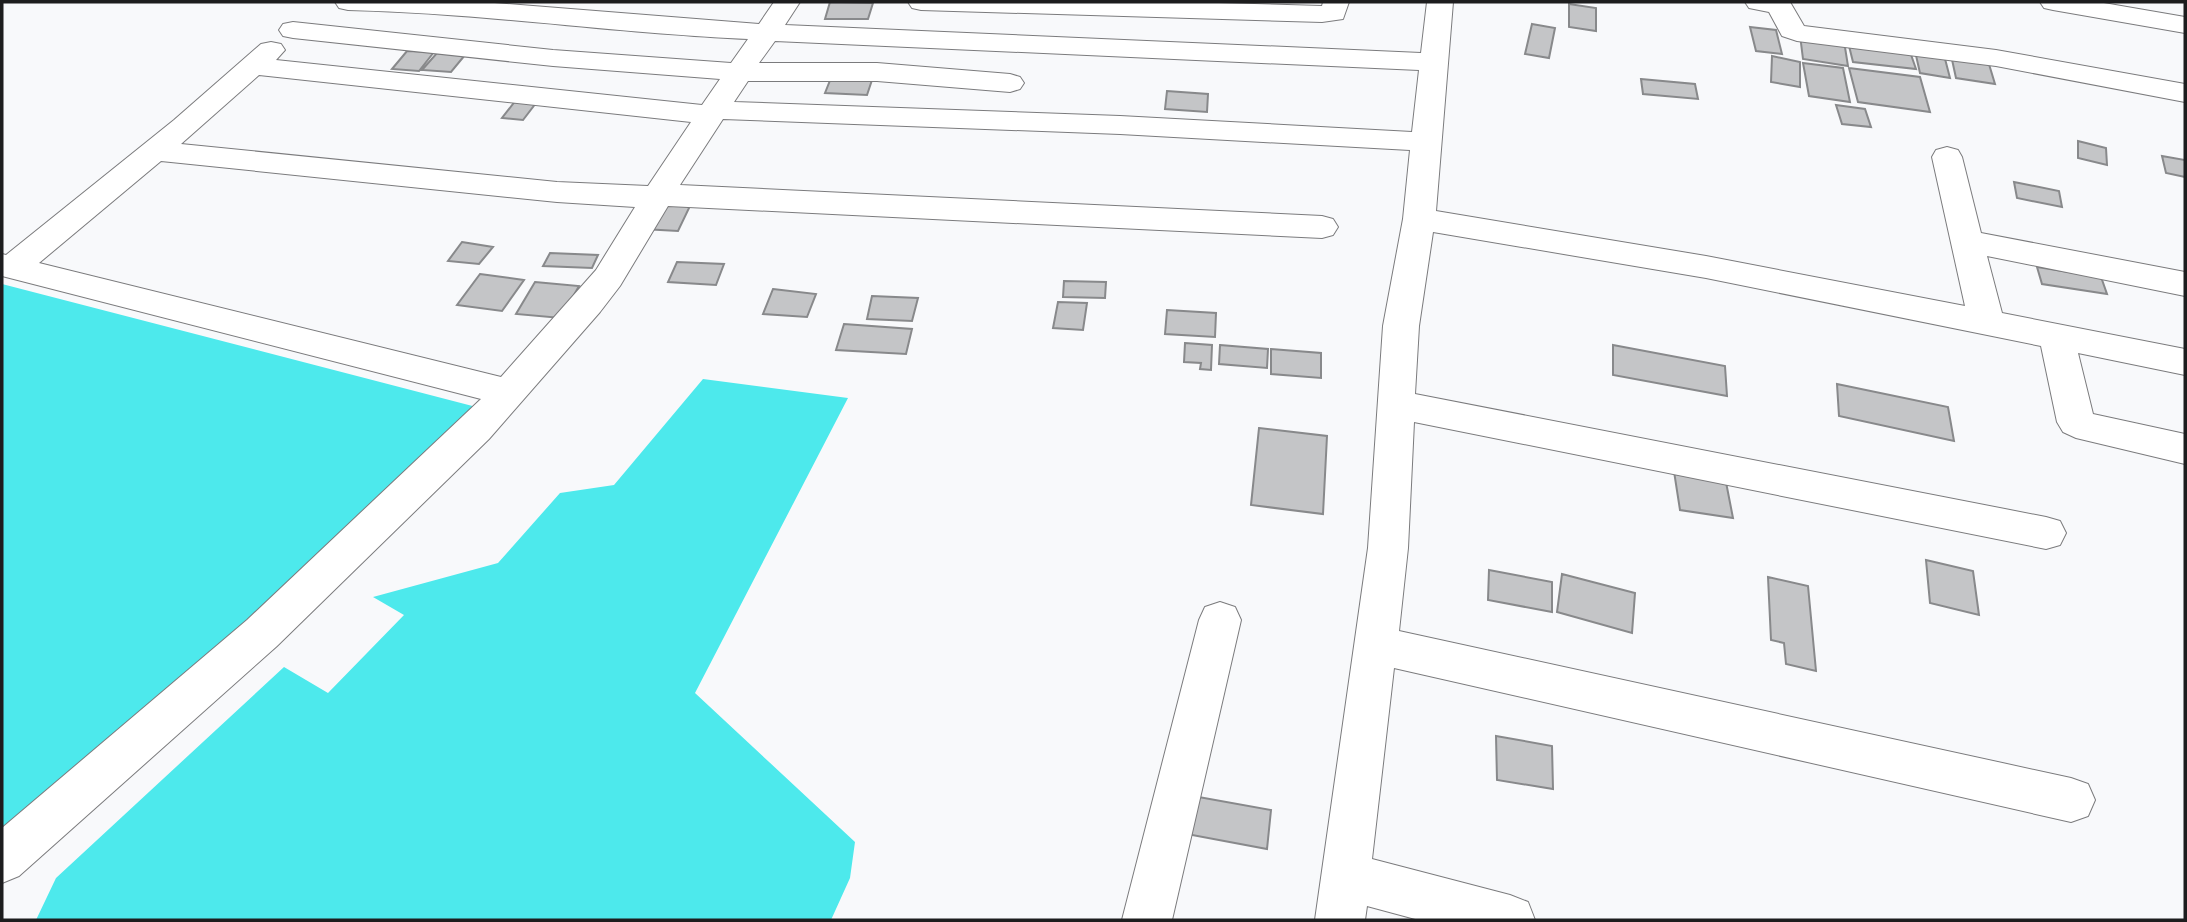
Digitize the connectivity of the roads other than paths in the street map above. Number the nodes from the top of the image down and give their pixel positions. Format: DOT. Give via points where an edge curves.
graph roads {
  1 [pos="324,2"];
  2 [pos="348,2"];
  3 [pos="787,2"];
  4 [pos="921,2"];
  5 [pos="1336,2"];
  6 [pos="1440,2"];
  7 [pos="1758,2"];
  8 [pos="2053,2"];
  9 [pos="1055,4"];
  10 [pos="1105,5"];
  11 [pos="602,11"];
  12 [pos="2185,25"];
  13 [pos="293,30"];
  14 [pos="766,32"];
  15 [pos="1435,62"];
  16 [pos="253,66"];
  17 [pos="740,72"];
  18 [pos="1010,83"];
  19 [pos="2185,93"];
  20 [pos="713,113"];
  21 [pos="1427,142"];
  22 [pos="153,151"];
  23 [pos="1947,157"];
  24 [pos="659,196"];
  25 [pos="1419,219"];
  26 [pos="1322,227"];
  27 [pos="1969,241"];
  28 [pos="7,266"];
  29 [pos="2185,284"];
  30 [pos="1986,321"];
  31 [pos="2056,335"];
  32 [pos="2185,362"];
  33 [pos="509,393"];
  34 [pos="1395,404"];
  35 [pos="2185,449"];
  36 [pos="2046,533"];
  37 [pos="1220,620"];
  38 [pos="1375,645"];
  39 [pos="2071,800"];
  40 [pos="2,859"];
  41 [pos="1343,898"];
  42 [pos="1147,920"];
  43 [pos="1510,920"];
  1 -- 13 [label="street"];
  2 -- 11 [label="street"];
  3 -- 14 [label="street"];
  4 -- 9 [label="street"];
  5 -- 10 [label="street" via="1329,14"];
  6 -- 15 [label="street"];
  7 -- 19 [label="street" via="1779,5 1797,33 1996,58"];
  8 -- 12 [label="street"];
  9 -- 10 [label="street"];
  11 -- 14 [label="street"];
  13 -- 16 [label="street"];
  13 -- 17 [label="street" via="553,58"];
  14 -- 15 [label="street"];
  14 -- 17 [label="street"];
  15 -- 21 [label="street"];
  16 -- 20 [label="street"];
  16 -- 22 [label="street"];
  17 -- 18 [label="street" via="877,72"];
  17 -- 20 [label="street"];
  20 -- 21 [label="street" via="1120,125"];
  20 -- 24 [label="street"];
  21 -- 25 [label="street"];
  22 -- 24 [label="street" via="557,192"];
  22 -- 28 [label="street"];
  23 -- 27 [label="street"];
  24 -- 26 [label="street"];
  24 -- 33 [label="street" via="588,304"];
  25 -- 30 [label="street" via="1706,267"];
  25 -- 34 [label="street" via="1401,326"];
  27 -- 29 [label="street"];
  27 -- 30 [label="street"];
  28 -- 33 [label="street"];
  30 -- 31 [label="street"];
  31 -- 32 [label="street"];
  31 -- 35 [label="street" via="2076,422"];
  33 -- 40 [label="street" via="262,633"];
  34 -- 36 [label="street"];
  34 -- 38 [label="street" via="1388,548"];
  37 -- 42 [label="street"];
  38 -- 39 [label="street"];
  38 -- 41 [label="street"];
  41 -- 43 [label="street"];
}
